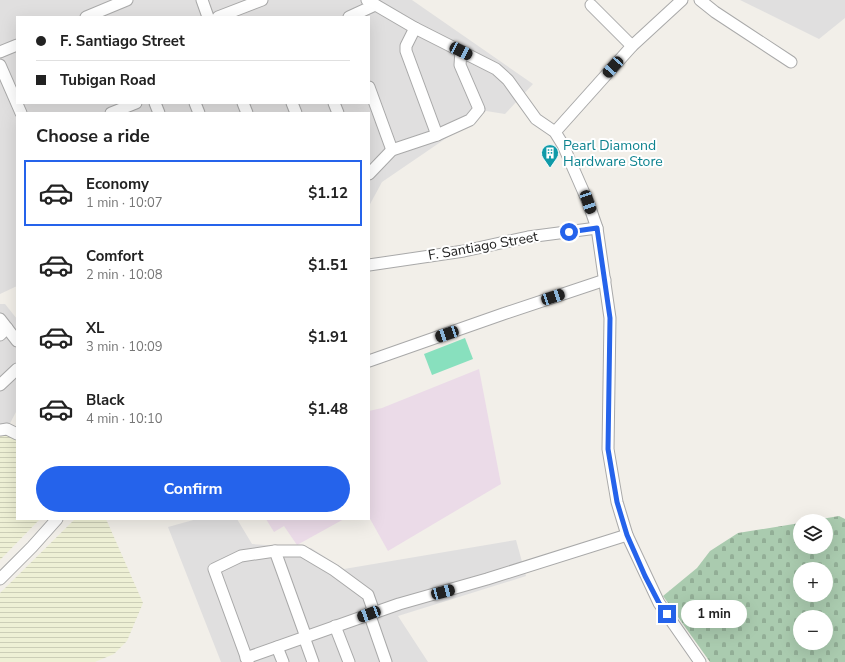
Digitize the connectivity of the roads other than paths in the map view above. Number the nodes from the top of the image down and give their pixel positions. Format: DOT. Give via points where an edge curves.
graph roads {
  1 [pos="127,0"];
  2 [pos="202,0"];
  3 [pos="262,0"];
  4 [pos="682,0"];
  5 [pos="700,0"];
  6 [pos="371,3"];
  7 [pos="591,5"];
  8 [pos="88,16"];
  9 [pos="208,16"];
  10 [pos="221,16"];
  11 [pos="351,16"];
  12 [pos="415,28"];
  13 [pos="16,45"];
  14 [pos="632,46"];
  15 [pos="461,51"];
  16 [pos="0,52"];
  17 [pos="791,62"];
  18 [pos="0,64"];
  19 [pos="370,90"];
  20 [pos="16,99"];
  21 [pos="134,104"];
  22 [pos="115,112"];
  23 [pos="555,132"];
  24 [pos="437,135"];
  25 [pos="392,150"];
  26 [pos="370,173"];
  27 [pos="597,228"];
  28 [pos="370,264"];
  29 [pos="605,280"];
  30 [pos="2,327"];
  31 [pos="16,340"];
  32 [pos="370,361"];
  33 [pos="16,370"];
  34 [pos="0,384"];
  35 [pos="0,430"];
  36 [pos="16,434"];
  37 [pos="56,520"];
  38 [pos="627,535"];
  39 [pos="275,551"];
  40 [pos="0,579"];
  41 [pos="372,612"];
  42 [pos="335,626"];
  43 [pos="305,637"];
  44 [pos="277,647"];
  45 [pos="247,660"];
  46 [pos="283,662"];
  47 [pos="313,662"];
  48 [pos="349,662"];
  49 [pos="386,662"];
  50 [pos="700,662"];
  1 -- 8 [label="street"];
  2 -- 9 [label="street"];
  3 -- 10 [label="street"];
  4 -- 14 [label="street"];
  5 -- 17 [label="street"];
  6 -- 11 [label="street"];
  6 -- 12 [label="street"];
  7 -- 14 [label="street"];
  12 -- 15 [label="street"];
  12 -- 24 [label="street" via="406,51"];
  13 -- 16 [label="street"];
  14 -- 23 [label="street"];
  15 -- 23 [label="street" via="496,69 508,80 536,119"];
  15 -- 24 [label="street" via="460,65 479,109 470,120"];
  18 -- 20 [label="street"];
  19 -- 25 [label="street"];
  21 -- 22 [label="street"];
  23 -- 27 [label="street" via="588,202"];
  24 -- 25 [label="street"];
  25 -- 26 [label="street"];
  27 -- 28 [label="street, F. Santiago Street"];
  27 -- 29 [label="street"];
  29 -- 32 [label="street"];
  29 -- 38 [label="street" via="610,318 608,449 617,502"];
  30 -- 31 [label="street"];
  33 -- 34 [label="street"];
  35 -- 36 [label="street" via="7,429"];
  37 -- 40 [label="street"];
  38 -- 41 [label="street" via="488,580"];
  38 -- 50 [label="street" via="659,603"];
  39 -- 41 [label="street" via="302,551 334,570 368,595"];
  39 -- 43 [label="street"];
  39 -- 45 [label="street" via="241,556 214,569"];
  41 -- 42 [label="street"];
  41 -- 49 [label="street"];
  42 -- 43 [label="street"];
  42 -- 48 [label="street"];
  43 -- 44 [label="street"];
  43 -- 47 [label="street"];
  44 -- 45 [label="street"];
  44 -- 46 [label="street"];
}
